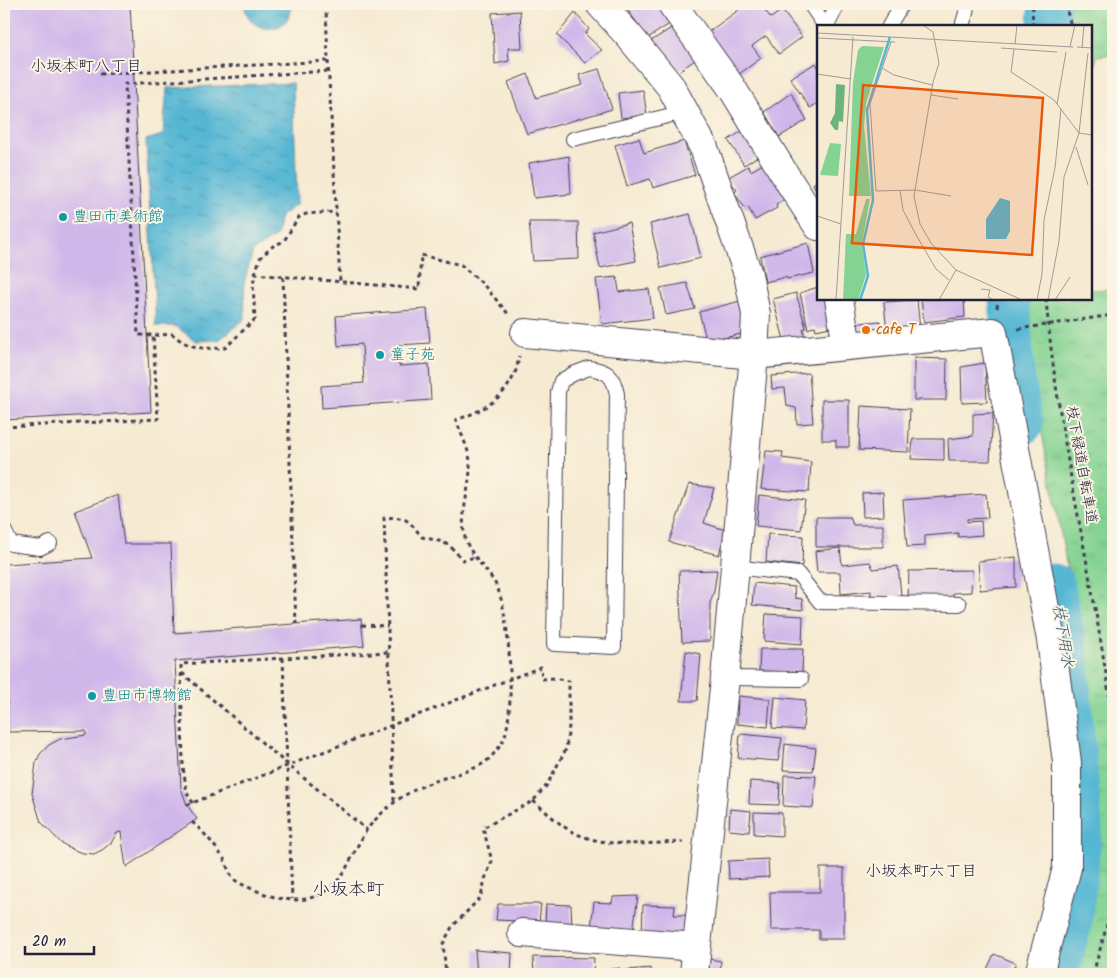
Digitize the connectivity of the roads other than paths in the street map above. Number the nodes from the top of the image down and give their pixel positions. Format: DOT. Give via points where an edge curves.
graph roads {
  1 [pos="600,4"];
  2 [pos="672,4"];
  3 [pos="810,4"];
  4 [pos="838,4"];
  5 [pos="902,4"];
  6 [pos="967,4"];
  7 [pos="825,25"];
  8 [pos="827,25"];
  9 [pos="890,25"];
  10 [pos="962,25"];
  11 [pos="684,112"];
  12 [pos="573,139"];
  13 [pos="817,224"];
  14 [pos="839,300"];
  15 [pos="525,333"];
  16 [pos="847,346"];
  17 [pos="754,355"];
  18 [pos="4,530"];
  19 [pos="50,543"];
  20 [pos="734,566"];
  21 [pos="960,604"];
  22 [pos="554,644"];
  23 [pos="724,678"];
  24 [pos="801,679"];
  25 [pos="522,933"];
  26 [pos="696,947"];
  27 [pos="694,974"];
  28 [pos="1039,974"];
  1 -- 11 [label="street" via="671,87"];
  2 -- 13 [label="street" via="732,88"];
  3 -- 7 [label="lane"];
  4 -- 8 [label="lane"];
  5 -- 9 [label="lane"];
  6 -- 10 [label="lane"];
  11 -- 12 [label="lane"];
  11 -- 17 [label="street" via="704,148 748,274 756,314"];
  14 -- 16 [label="street"];
  15 -- 17 [label="street"];
  16 -- 17 [label="street"];
  16 -- 28 [label="street" via="994,332 1052,640 1067,762 1067,868"];
  17 -- 20 [label="street"];
  18 -- 19 [label="lane" via="10,544 40,548"];
  20 -- 21 [label="lane" via="798,574 820,602"];
  20 -- 23 [label="street"];
  22 -- 22 [label="lane" via="558,392 561,381 573,374 589,368 603,370 615,381 617,394 614,646"];
  23 -- 24 [label="lane"];
  23 -- 26 [label="street"];
  25 -- 26 [label="street"];
  26 -- 27 [label="street"];
}
